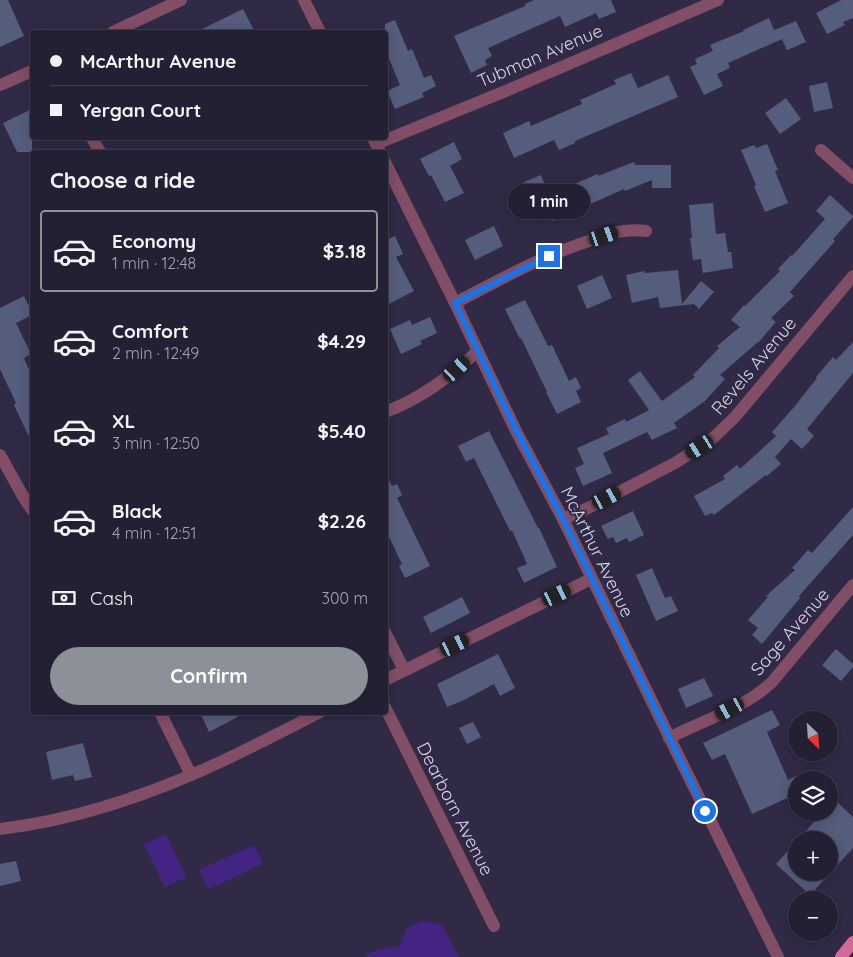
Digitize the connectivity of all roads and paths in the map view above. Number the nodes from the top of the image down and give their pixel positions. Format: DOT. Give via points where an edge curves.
graph roads {
  1 [pos="181,0"];
  2 [pos="304,0"];
  3 [pos="718,0"];
  4 [pos="117,30"];
  5 [pos="319,30"];
  6 [pos="30,72"];
  7 [pos="0,85"];
  8 [pos="376,145"];
  9 [pos="821,150"];
  10 [pos="388,168"];
  11 [pos="853,178"];
  12 [pos="646,231"];
  13 [pos="853,276"];
  14 [pos="455,303"];
  15 [pos="478,351"];
  16 [pos="388,411"];
  17 [pos="0,455"];
  18 [pos="30,507"];
  19 [pos="563,519"];
  20 [pos="591,579"];
  21 [pos="853,585"];
  22 [pos="388,638"];
  23 [pos="404,670"];
  24 [pos="388,678"];
  25 [pos="388,713"];
  26 [pos="161,715"];
  27 [pos="314,715"];
  28 [pos="669,738"];
  29 [pos="191,775"];
  30 [pos="0,829"];
  31 [pos="494,926"];
  32 [pos="853,942"];
  33 [pos="778,957"];
  34 [pos="841,957"];
  1 -- 4 [label="street"];
  2 -- 5 [label="street"];
  3 -- 8 [label="street, Tubman Avenue"];
  6 -- 7 [label="street"];
  9 -- 11 [label="street"];
  10 -- 14 [label="street, McArthur Avenue"];
  12 -- 14 [label="street" via="619,231 574,246"];
  13 -- 19 [label="street, Revels Avenue" via="724,429 675,463"];
  14 -- 15 [label="street, McArthur Avenue"];
  15 -- 16 [label="street" via="437,385"];
  15 -- 19 [label="street, McArthur Avenue"];
  17 -- 18 [label="street"];
  19 -- 20 [label="street, McArthur Avenue"];
  20 -- 23 [label="street"];
  20 -- 28 [label="street, McArthur Avenue"];
  21 -- 28 [label="street, Sage Avenue" via="766,689"];
  22 -- 23 [label="street"];
  23 -- 24 [label="street"];
  25 -- 31 [label="street, Dearborn Avenue"];
  26 -- 29 [label="street"];
  27 -- 29 [label="street"];
  28 -- 33 [label="street, McArthur Avenue"];
  29 -- 30 [label="street" via="111,805"];
  32 -- 34 [label="main road"];
}
